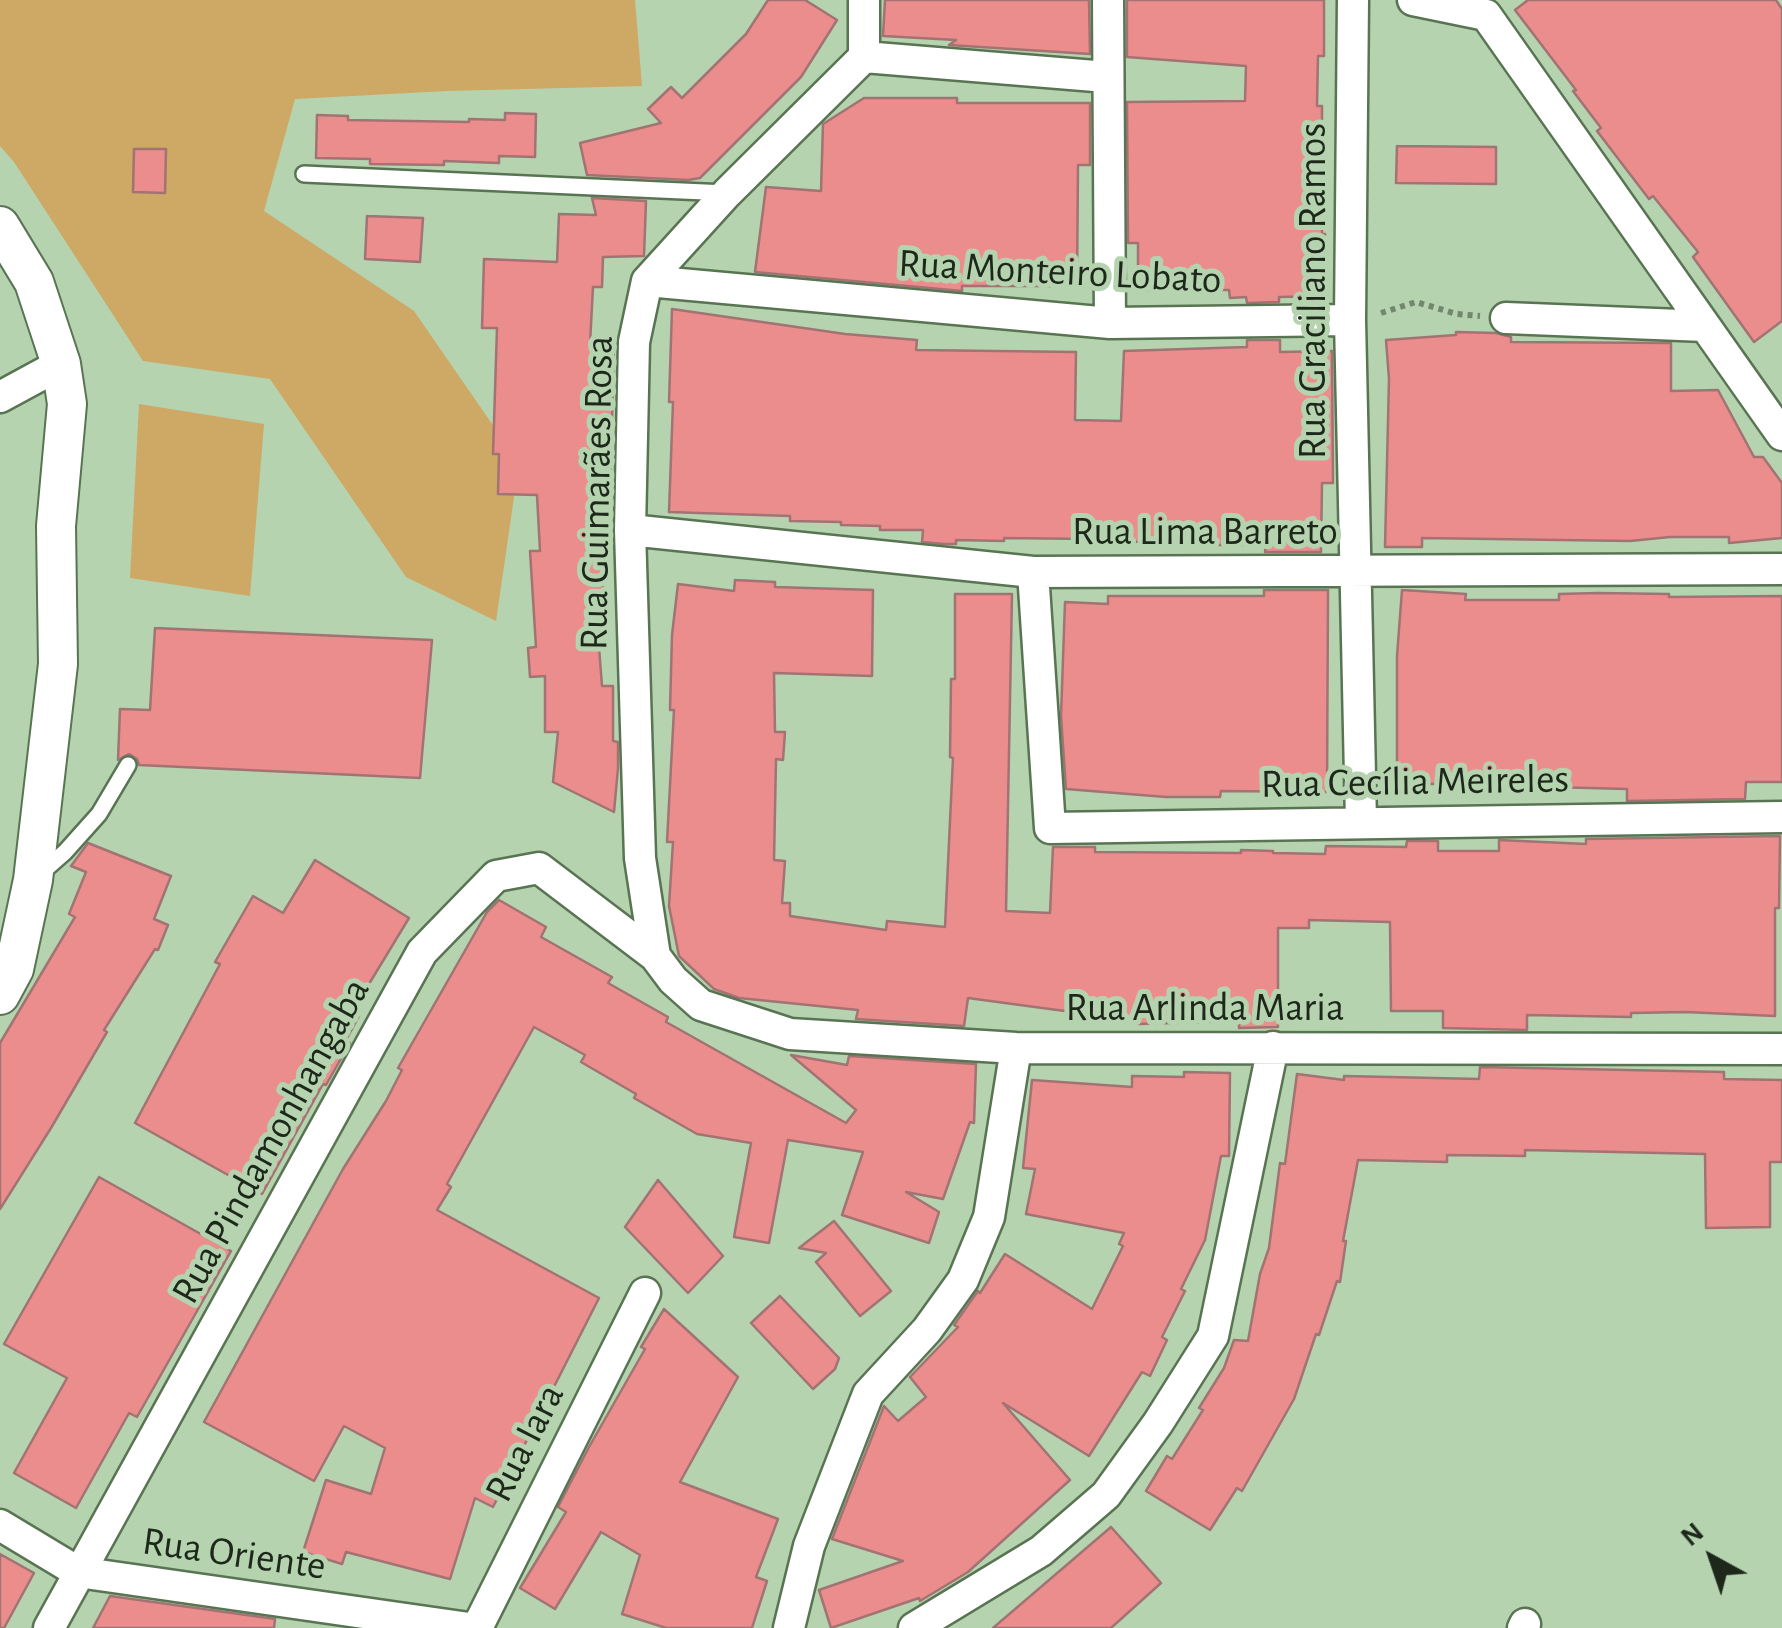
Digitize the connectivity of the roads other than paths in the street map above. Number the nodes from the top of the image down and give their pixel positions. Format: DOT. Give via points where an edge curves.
graph roads {
  1 [pos="864,0"];
  2 [pos="1108,0"];
  3 [pos="1354,0"];
  4 [pos="1413,0"];
  5 [pos="864,57"];
  6 [pos="1107,76"];
  7 [pos="304,174"];
  8 [pos="727,193"];
  9 [pos="0,226"];
  10 [pos="647,280"];
  11 [pos="1506,318"];
  12 [pos="1350,320"];
  13 [pos="1110,324"];
  14 [pos="1705,326"];
  15 [pos="60,364"];
  16 [pos="0,397"];
  17 [pos="1782,435"];
  18 [pos="630,530"];
  19 [pos="1782,570"];
  20 [pos="1356,571"];
  21 [pos="1033,572"];
  22 [pos="128,764"];
  23 [pos="1782,817"];
  24 [pos="1361,822"];
  25 [pos="33,880"];
  26 [pos="655,956"];
  27 [pos="0,995"];
  28 [pos="1273,1047"];
  29 [pos="1016,1048"];
  30 [pos="1782,1049"];
  31 [pos="645,1293"];
  32 [pos="0,1525"];
  33 [pos="78,1572"];
  34 [pos="49,1628"];
  35 [pos="469,1628"];
  36 [pos="477,1628"];
  37 [pos="789,1628"];
  38 [pos="914,1628"];
  1 -- 5 [label="street"];
  2 -- 6 [label="street"];
  3 -- 12 [label="street, Rua Graciliano Ramos"];
  4 -- 14 [label="street" via="1486,15"];
  5 -- 6 [label="street"];
  5 -- 8 [label="street"];
  6 -- 13 [label="street"];
  7 -- 8 [label="lane"];
  8 -- 10 [label="street"];
  9 -- 15 [label="street" via="34,282"];
  10 -- 13 [label="street, Rua Monteiro Lobato"];
  10 -- 18 [label="street, Rua Guimarães Rosa" via="634,342"];
  11 -- 14 [label="street"];
  12 -- 13 [label="street, Rua Monteiro Lobato"];
  12 -- 20 [label="street, Rua Graciliano Ramos"];
  14 -- 17 [label="street"];
  15 -- 16 [label="street"];
  15 -- 25 [label="street" via="67,404 56,526 58,664"];
  18 -- 21 [label="street, Rua Lima Barreto"];
  18 -- 26 [label="street, Rua Guimarães Rosa" via="640,858"];
  19 -- 20 [label="street, Rua Lima Barreto"];
  20 -- 21 [label="street, Rua Lima Barreto"];
  20 -- 24 [label="street, Rua Graciliano Ramos"];
  21 -- 24 [label="street, Rua Cecília Meireles" via="1050,828"];
  22 -- 25 [label="lane" via="98,814"];
  23 -- 24 [label="street, Rua Cecília Meireles"];
  25 -- 27 [label="street" via="14,968"];
  26 -- 29 [label="street, Rua Arlinda Maria" via="701,1005 790,1034"];
  26 -- 33 [label="street, Rua Pindamonhangaba" via="539,868 496,876 422,952"];
  28 -- 29 [label="street, Rua Arlinda Maria"];
  28 -- 30 [label="street, Rua Arlinda Maria"];
  28 -- 38 [label="street" via="1213,1336 1106,1495 1041,1551"];
  29 -- 37 [label="street" via="990,1217 963,1280 868,1394 809,1546"];
  31 -- 36 [label="street, Rua Iara"];
  32 -- 33 [label="street, Rua Oriente"];
  33 -- 34 [label="street, Rua Pindamonhangaba"];
  33 -- 35 [label="street, Rua Oriente"];
}
